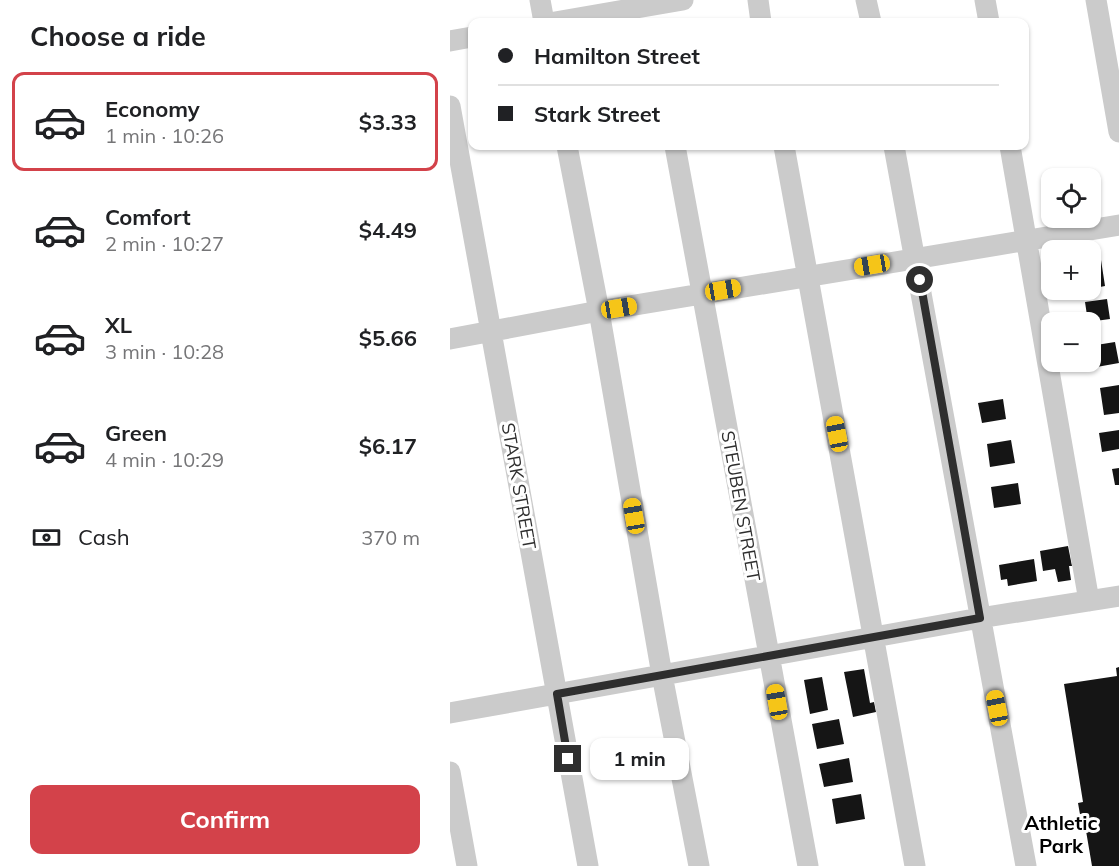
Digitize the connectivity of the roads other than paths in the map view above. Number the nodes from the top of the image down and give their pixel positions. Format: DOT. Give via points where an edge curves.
graph roads {
  1 [pos="540,0"];
  2 [pos="684,0"];
  3 [pos="758,0"];
  4 [pos="866,0"];
  5 [pos="985,0"];
  6 [pos="1096,0"];
  7 [pos="651,9"];
  8 [pos="543,18"];
  9 [pos="585,18"];
  10 [pos="761,18"];
  11 [pos="870,18"];
  12 [pos="988,18"];
  13 [pos="468,38"];
  14 [pos="450,41"];
  15 [pos="450,106"];
  16 [pos="1119,132"];
  17 [pos="568,150"];
  18 [pos="676,150"];
  19 [pos="785,150"];
  20 [pos="895,150"];
  21 [pos="1011,150"];
  22 [pos="1119,225"];
  23 [pos="1027,240"];
  24 [pos="915,257"];
  25 [pos="808,276"];
  26 [pos="702,294"];
  27 [pos="598,311"];
  28 [pos="491,332"];
  29 [pos="450,339"];
  30 [pos="1119,596"];
  31 [pos="1089,601"];
  32 [pos="980,618"];
  33 [pos="874,636"];
  34 [pos="769,656"];
  35 [pos="662,675"];
  36 [pos="557,694"];
  37 [pos="450,713"];
  38 [pos="450,772"];
  39 [pos="467,866"];
  40 [pos="588,866"];
  41 [pos="699,866"];
  42 [pos="808,866"];
  43 [pos="915,866"];
  44 [pos="1026,866"];
  1 -- 8 [label="street"];
  2 -- 7 [label="street"];
  3 -- 10 [label="street"];
  4 -- 11 [label="street"];
  5 -- 12 [label="street"];
  6 -- 16 [label="street"];
  7 -- 9 [label="street"];
  13 -- 14 [label="street"];
  15 -- 28 [label="street, STARK STREET"];
  17 -- 27 [label="street"];
  18 -- 26 [label="street, STEUBEN STREET"];
  19 -- 25 [label="street"];
  20 -- 24 [label="street"];
  21 -- 23 [label="street"];
  22 -- 23 [label="street"];
  23 -- 24 [label="street"];
  23 -- 31 [label="street"];
  24 -- 25 [label="street"];
  24 -- 32 [label="street"];
  25 -- 26 [label="street"];
  25 -- 33 [label="street"];
  26 -- 27 [label="street"];
  26 -- 34 [label="street, STEUBEN STREET"];
  27 -- 28 [label="street"];
  27 -- 35 [label="street"];
  28 -- 29 [label="street"];
  28 -- 36 [label="street, STARK STREET"];
  30 -- 31 [label="street"];
  31 -- 32 [label="street"];
  32 -- 33 [label="street"];
  32 -- 44 [label="street"];
  33 -- 34 [label="street"];
  33 -- 43 [label="street"];
  34 -- 35 [label="street"];
  34 -- 42 [label="street, STEUBEN STREET"];
  35 -- 36 [label="street"];
  35 -- 41 [label="street"];
  36 -- 37 [label="street"];
  36 -- 40 [label="street, STARK STREET"];
  38 -- 39 [label="street"];
}
